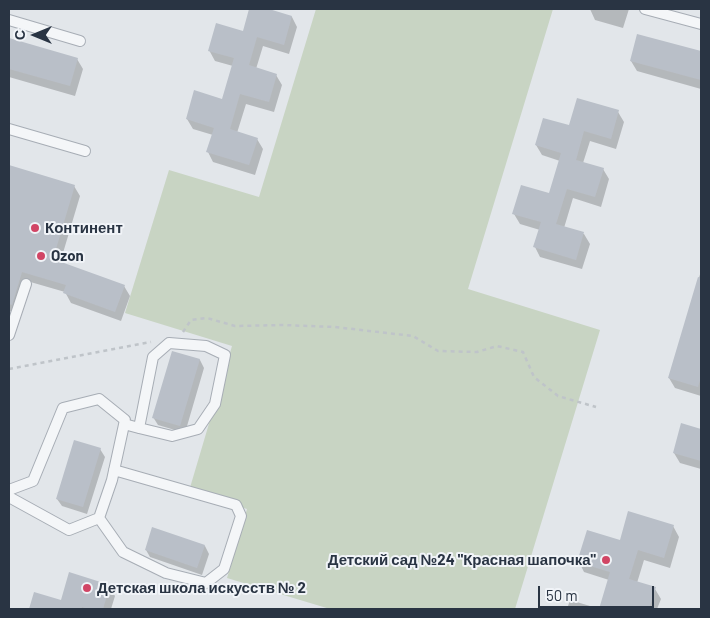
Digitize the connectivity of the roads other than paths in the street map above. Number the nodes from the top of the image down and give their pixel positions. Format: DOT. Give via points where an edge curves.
graph roads {
  1 [pos="645,9"];
  2 [pos="9,20"];
  3 [pos="701,24"];
  4 [pos="80,41"];
  5 [pos="9,129"];
  6 [pos="85,151"];
  7 [pos="26,284"];
  8 [pos="11,321"];
  9 [pos="9,335"];
  10 [pos="124,424"];
  11 [pos="139,428"];
  12 [pos="114,470"];
  13 [pos="9,490"];
  14 [pos="9,497"];
  15 [pos="99,518"];
  1 -- 3 [label="lane"];
  2 -- 4 [label="lane"];
  5 -- 6 [label="lane"];
  7 -- 8 [label="lane"];
  8 -- 9 [label="lane"];
  10 -- 11 [label="lane"];
  10 -- 12 [label="lane"];
  10 -- 13 [label="lane" via="124,420 99,399 63,408 33,481"];
  11 -- 11 [label="lane" via="172,436 198,429 214,404 225,355 206,346 169,342 153,357"];
  12 -- 15 [label="lane"];
  12 -- 15 [label="lane" via="236,505 241,516 224,569 206,583 166,573 123,552"];
  14 -- 15 [label="lane" via="69,530"];
}
